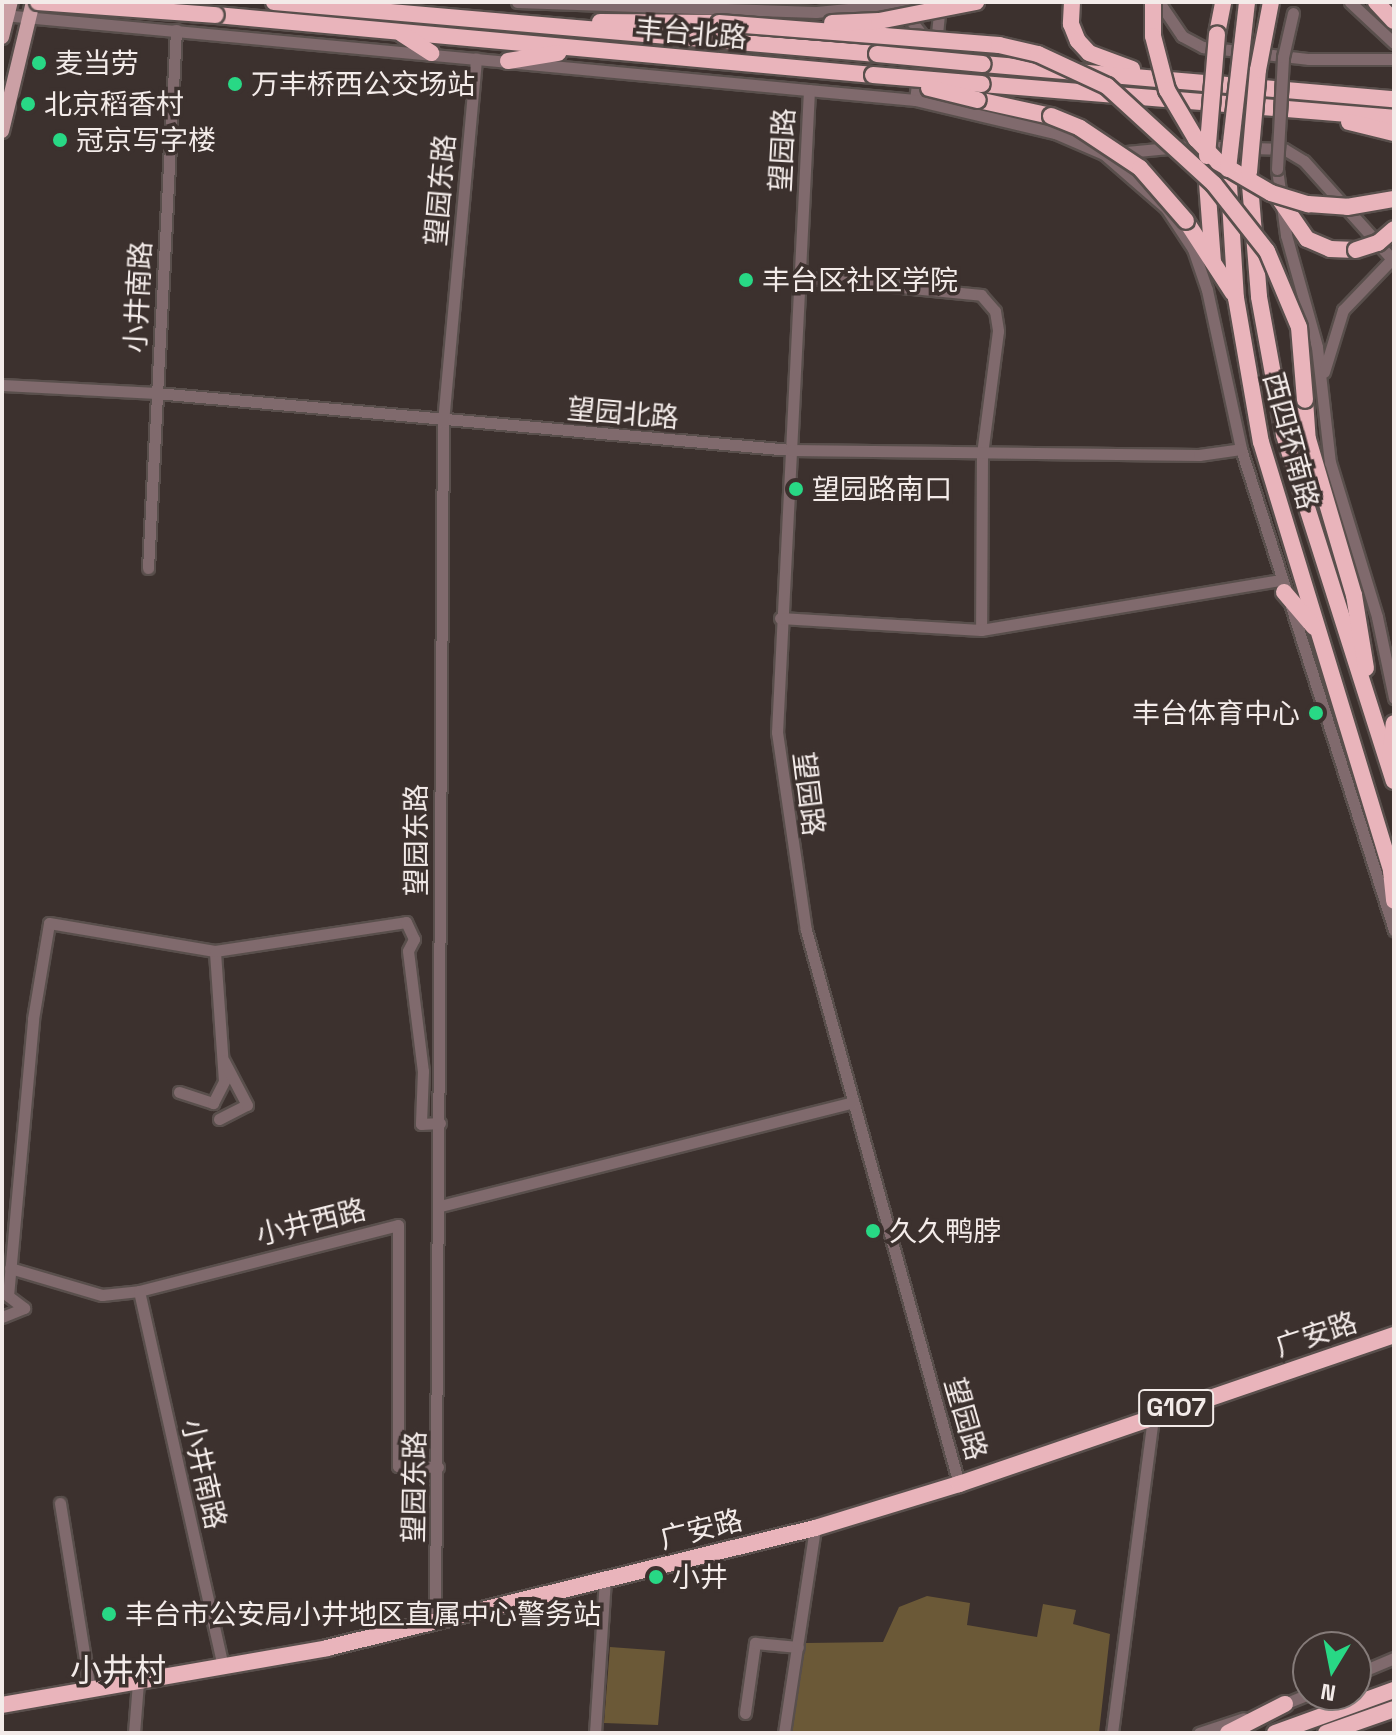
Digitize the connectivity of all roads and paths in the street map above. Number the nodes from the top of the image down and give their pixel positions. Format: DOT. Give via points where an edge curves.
graph roads {
  1 [pos="107,2"];
  2 [pos="274,2"];
  3 [pos="372,2"];
  4 [pos="517,2"];
  5 [pos="921,2"];
  6 [pos="940,2"];
  7 [pos="976,2"];
  8 [pos="1072,2"];
  9 [pos="1156,2"];
  10 [pos="1247,2"];
  11 [pos="1271,2"];
  12 [pos="1350,2"];
  13 [pos="1376,2"];
  14 [pos="641,4"];
  15 [pos="666,5"];
  16 [pos="1222,5"];
  17 [pos="33,7"];
  18 [pos="894,8"];
  19 [pos="1294,8"];
  20 [pos="6,11"];
  21 [pos="434,15"];
  22 [pos="1394,21"];
  23 [pos="719,23"];
  24 [pos="118,24"];
  25 [pos="557,25"];
  26 [pos="176,30"];
  27 [pos="401,34"];
  28 [pos="2,37"];
  29 [pos="1394,43"];
  30 [pos="580,49"];
  31 [pos="431,53"];
  32 [pos="476,58"];
  33 [pos="1394,59"];
  34 [pos="508,61"];
  35 [pos="1180,82"];
  36 [pos="809,90"];
  37 [pos="980,92"];
  38 [pos="1394,99"];
  39 [pos="915,100"];
  40 [pos="932,103"];
  41 [pos="1301,110"];
  42 [pos="1394,118"];
  43 [pos="1368,127"];
  44 [pos="2,131"];
  45 [pos="1394,133"];
  46 [pos="1394,148"];
  47 [pos="1104,154"];
  48 [pos="1278,197"];
  49 [pos="1394,199"];
  50 [pos="1394,229"];
  51 [pos="1393,258"];
  52 [pos="1213,262"];
  53 [pos="799,277"];
  54 [pos="1236,298"];
  55 [pos="1323,380"];
  56 [pos="2,385"];
  57 [pos="156,393"];
  58 [pos="443,422"];
  59 [pos="1241,449"];
  60 [pos="791,450"];
  61 [pos="982,454"];
  62 [pos="148,568"];
  63 [pos="1283,586"];
  64 [pos="780,618"];
  65 [pos="981,630"];
  66 [pos="1321,635"];
  67 [pos="1388,645"];
  68 [pos="1394,698"];
  69 [pos="1369,702"];
  70 [pos="1394,723"];
  71 [pos="1392,773"];
  72 [pos="1392,874"];
  73 [pos="1394,901"];
  74 [pos="1394,930"];
  75 [pos="215,951"];
  76 [pos="222,1057"];
  77 [pos="179,1092"];
  78 [pos="853,1102"];
  79 [pos="219,1119"];
  80 [pos="440,1123"];
  81 [pos="440,1206"];
  82 [pos="10,1268"];
  83 [pos="139,1291"];
  84 [pos="2,1317"];
  85 [pos="1394,1335"];
  86 [pos="1153,1417"];
  87 [pos="438,1467"];
  88 [pos="959,1484"];
  89 [pos="60,1503"];
  90 [pos="815,1528"];
  91 [pos="605,1579"];
  92 [pos="435,1623"];
  93 [pos="798,1647"];
  94 [pos="1394,1658"];
  95 [pos="223,1667"];
  96 [pos="1372,1667"];
  97 [pos="138,1682"];
  98 [pos="90,1690"];
  99 [pos="1394,1690"];
  100 [pos="1292,1701"];
  101 [pos="1285,1704"];
  102 [pos="2,1705"];
  103 [pos="1394,1709"];
  104 [pos="745,1713"];
  105 [pos="134,1733"];
  106 [pos="595,1733"];
  107 [pos="784,1733"];
  108 [pos="1112,1733"];
  109 [pos="1199,1733"];
  110 [pos="1228,1733"];
  111 [pos="1275,1733"];
  112 [pos="1326,1733"];
  1 -- 24 [label="street"];
  2 -- 21 [label="highway, 丰台北路"];
  3 -- 21 [label="highway"];
  4 -- 14 [label="street, 丰台北路"];
  5 -- 18 [label="street, 丰台北路"];
  6 -- 40 [label="street"];
  7 -- 23 [label="highway, bridge" via="879,21"];
  8 -- 35 [label="highway" via="1071,24 1089,53"];
  9 -- 33 [label="street" via="1182,36 1203,47 1309,59"];
  9 -- 49 [label="highway, bridge" via="1156,51 1167,90 1196,139 1218,162 1271,193 1308,204 1347,207"];
  10 -- 54 [label="highway, 西四环南路, bridge" via="1228,169"];
  11 -- 69 [label="highway, 西四环南路, bridge" via="1258,70 1249,172 1257,283 1284,435"];
  12 -- 29 [label="street"];
  13 -- 22 [label="highway"];
  14 -- 15 [label="street, 丰台北路"];
  15 -- 18 [label="street, 丰台北路" via="816,12"];
  16 -- 52 [label="highway, bridge" via="1206,168"];
  17 -- 20 [label="street, 丰台北路"];
  17 -- 24 [label="street, 丰台北路"];
  17 -- 27 [label="highway, 丰台北路, bridge" via="216,15"];
  17 -- 44 [label="main road"];
  18 -- 39 [label="street" via="913,20 923,36"];
  19 -- 48 [label="street, 西四环南路, bridge" via="1283,57"];
  20 -- 28 [label="main road"];
  21 -- 25 [label="highway, 丰台北路"];
  23 -- 25 [label="highway" via="622,20"];
  23 -- 69 [label="highway, bridge" via="999,45 1048,58 1107,86 1214,184 1267,251 1299,327 1318,483 1354,595"];
  24 -- 26 [label="street, 丰台北路"];
  25 -- 35 [label="highway, 丰台北路, bridge"];
  26 -- 31 [label="street, 丰台北路"];
  26 -- 57 [label="street, 小井南路"];
  27 -- 30 [label="highway, 丰台北路"];
  27 -- 31 [label="highway"];
  30 -- 34 [label="highway"];
  30 -- 37 [label="highway, 丰台北路, bridge" via="873,75"];
  31 -- 32 [label="street, 丰台北路"];
  32 -- 34 [label="street, 丰台北路"];
  32 -- 58 [label="street, 望园东路"];
  34 -- 36 [label="street, 丰台北路"];
  35 -- 38 [label="highway, 丰台北路"];
  36 -- 39 [label="street, 丰台北路"];
  36 -- 53 [label="street, 望园路"];
  37 -- 41 [label="highway"];
  37 -- 52 [label="highway, bridge" via="1080,128 1140,168"];
  39 -- 40 [label="street, 丰台北路"];
  40 -- 47 [label="street, 丰台北路" via="1055,133"];
  41 -- 42 [label="highway"];
  41 -- 43 [label="highway"];
  43 -- 45 [label="highway"];
  43 -- 46 [label="highway"];
  47 -- 51 [label="street" via="1190,146 1284,149 1304,161"];
  47 -- 59 [label="street, 西四环南路" via="1166,208 1193,249 1207,290"];
  48 -- 50 [label="highway, bridge" via="1307,239 1330,249 1356,250 1378,243"];
  48 -- 55 [label="street, 西四环南路"];
  51 -- 55 [label="street" via="1343,310"];
  52 -- 54 [label="highway"];
  53 -- 60 [label="street, 望园路"];
  53 -- 61 [label="street" via="981,295 995,311 998,331"];
  54 -- 66 [label="highway, 西四环南路" via="1261,442"];
  55 -- 67 [label="street, 西四环南路" via="1330,462"];
  56 -- 57 [label="street, 望园北路"];
  57 -- 58 [label="street, 望园北路"];
  57 -- 62 [label="street, 小井南路"];
  58 -- 60 [label="street, 望园北路"];
  58 -- 80 [label="street, 望园东路"];
  59 -- 61 [label="street, 望园北路" via="1199,455"];
  59 -- 63 [label="street, 西四环南路"];
  60 -- 61 [label="street, 望园北路"];
  60 -- 64 [label="street, 望园路"];
  61 -- 65 [label="street"];
  63 -- 65 [label="street"];
  63 -- 66 [label="highway"];
  63 -- 74 [label="street, 西四环南路"];
  64 -- 65 [label="street"];
  64 -- 78 [label="street, 望园路" via="777,732 799,896"];
  66 -- 72 [label="highway, 西四环南路"];
  67 -- 68 [label="street, 西四环南路"];
  69 -- 71 [label="highway, 西四环南路"];
  70 -- 71 [label="highway"];
  72 -- 73 [label="highway, 西四环南路"];
  75 -- 76 [label="street"];
  75 -- 80 [label="street" via="406,922 414,939 408,951 423,1071 421,1124"];
  75 -- 82 [label="street" via="49,923 33,1019"];
  76 -- 77 [label="street" via="224,1081 213,1103"];
  76 -- 79 [label="street" via="247,1105"];
  78 -- 81 [label="street"];
  78 -- 88 [label="street, 望园路"];
  80 -- 81 [label="street, 望园东路"];
  81 -- 87 [label="street, 望园东路"];
  82 -- 83 [label="street, 小井西路" via="102,1295"];
  82 -- 84 [label="street" via="8,1296 24,1308"];
  83 -- 87 [label="street, 小井西路" via="398,1225 398,1466"];
  83 -- 95 [label="street, 小井南路"];
  85 -- 86 [label="highway, 广安路 / G107"];
  86 -- 88 [label="highway, 广安路 / G107"];
  86 -- 108 [label="street"];
  87 -- 92 [label="street, 望园东路"];
  88 -- 90 [label="highway, 广安路 / G107"];
  89 -- 98 [label="street"];
  90 -- 91 [label="highway, 广安路 / G107"];
  90 -- 93 [label="street"];
  91 -- 92 [label="highway, 广安路 / G107"];
  91 -- 106 [label="street"];
  92 -- 95 [label="highway, 广安路 / G107"];
  93 -- 104 [label="street" via="755,1643"];
  93 -- 107 [label="street"];
  94 -- 96 [label="street"];
  95 -- 97 [label="highway, 广安路 / G107"];
  97 -- 98 [label="highway, 广安路 / G107"];
  97 -- 105 [label="street"];
  98 -- 102 [label="highway, 广安路 / G107"];
  99 -- 111 [label="highway"];
  100 -- 101 [label="street"];
  101 -- 109 [label="street"];
  101 -- 110 [label="highway"];
  103 -- 112 [label="highway"];
}
